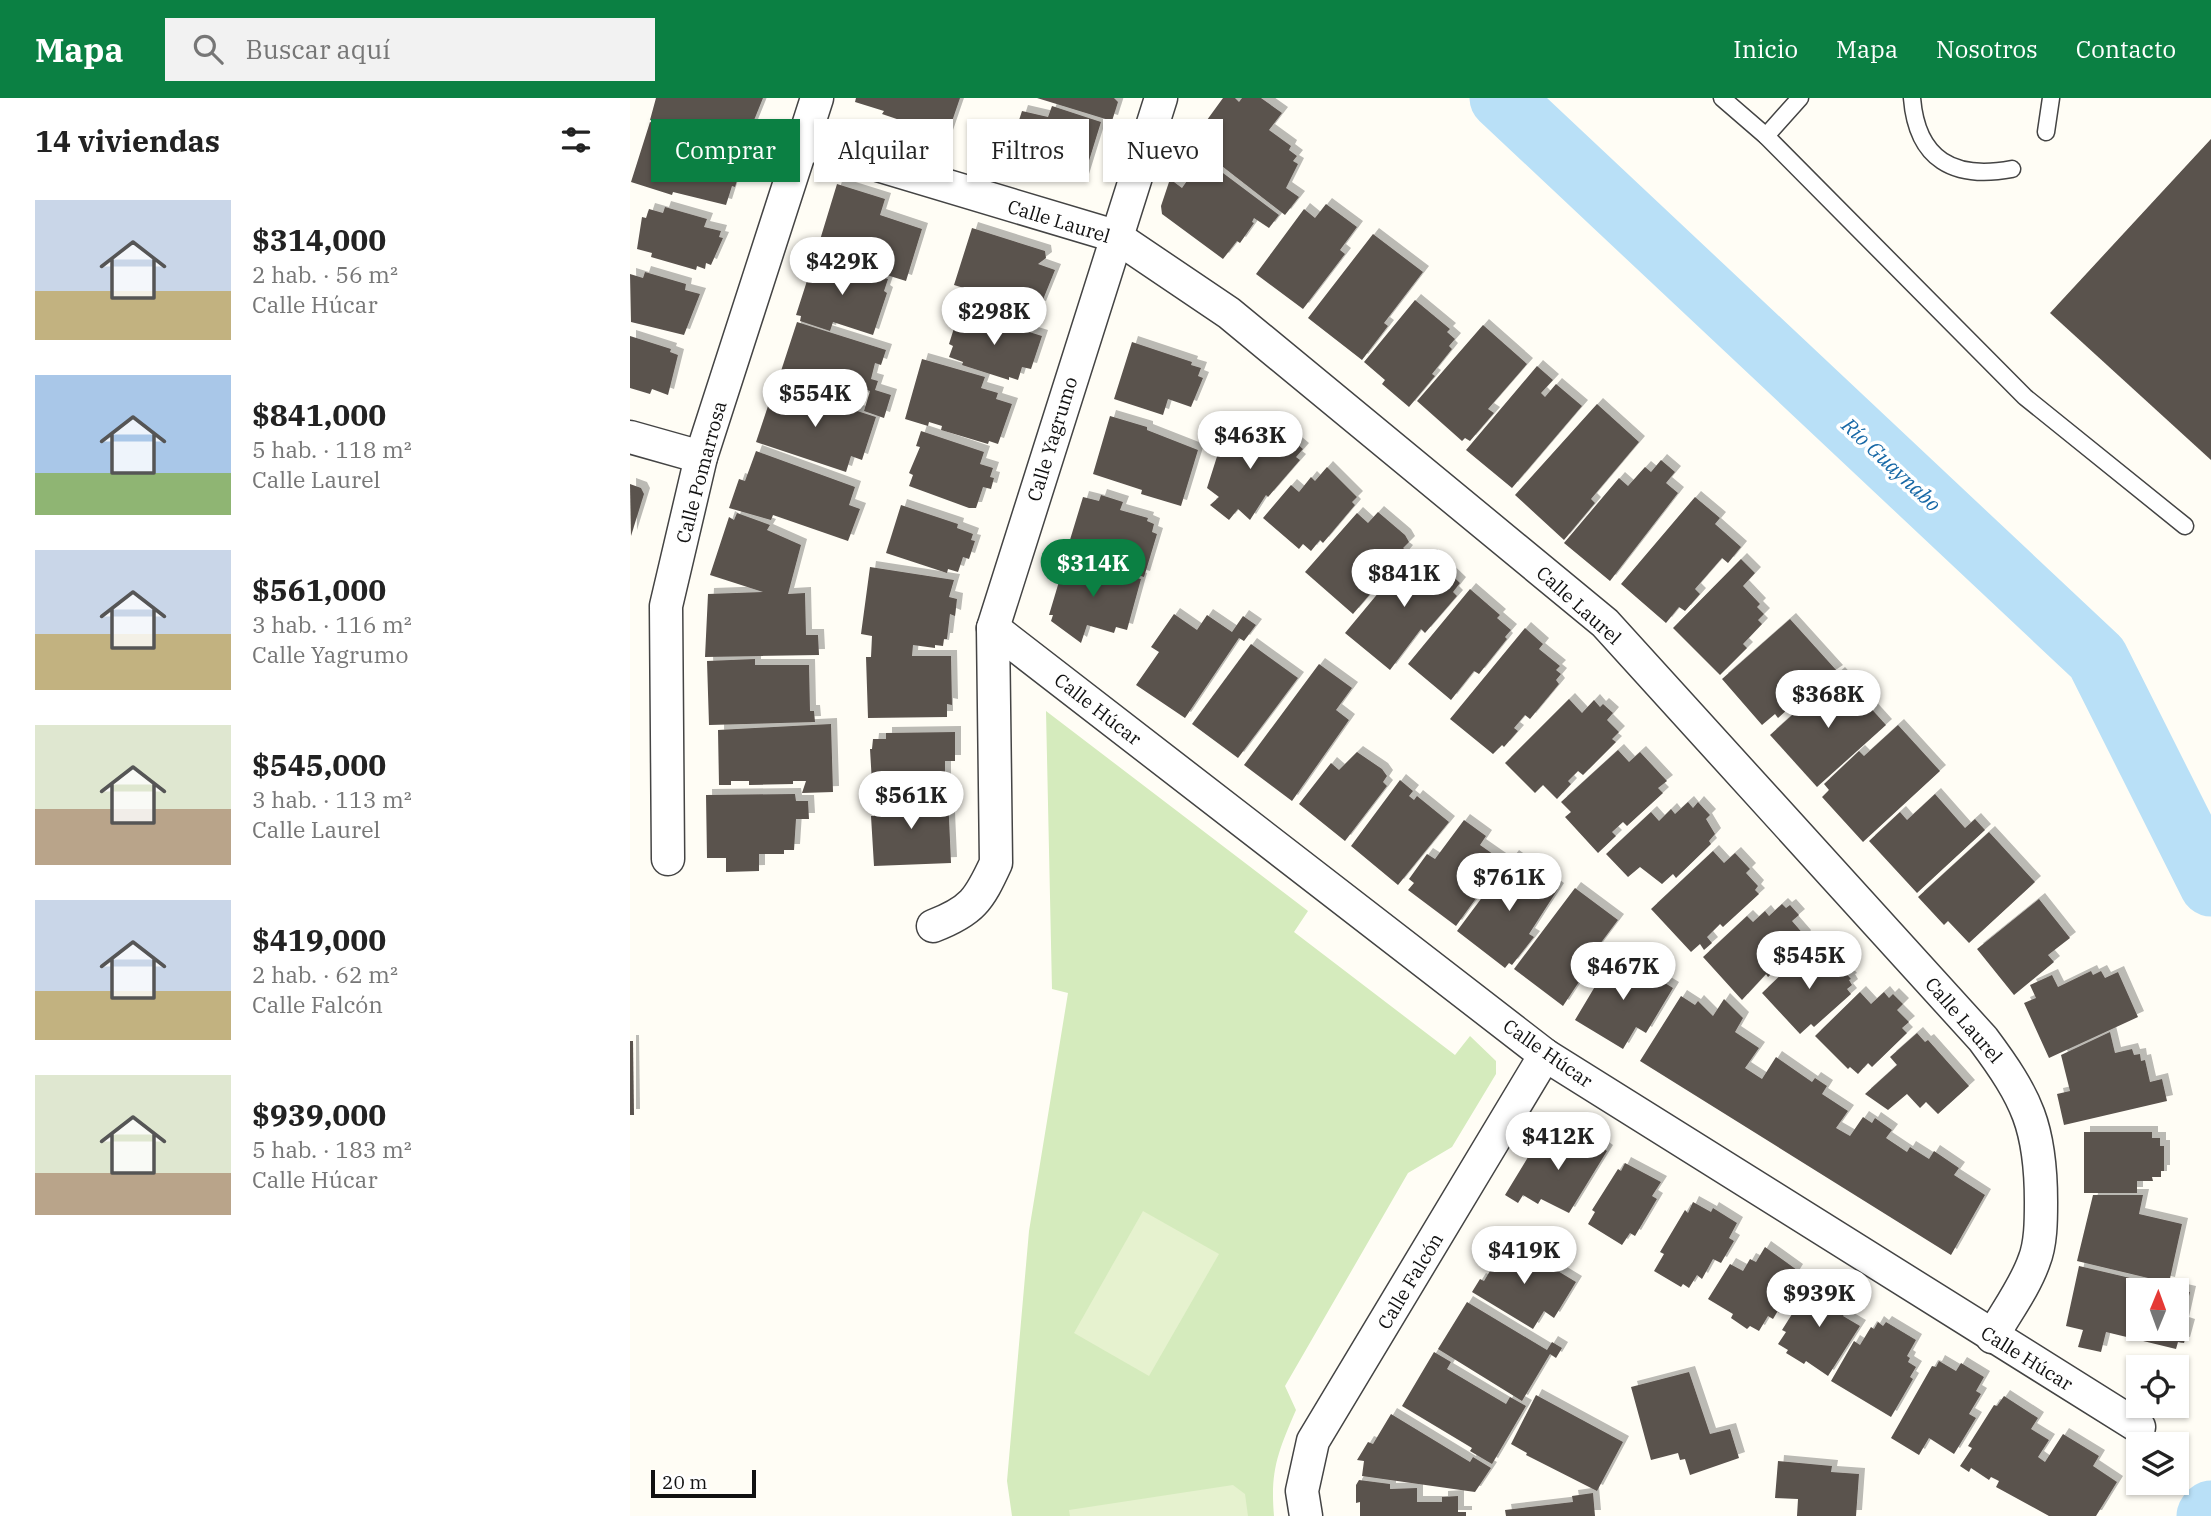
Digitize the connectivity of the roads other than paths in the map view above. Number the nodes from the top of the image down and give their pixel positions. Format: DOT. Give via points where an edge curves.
graph roads {
  1 [pos="817,98"];
  2 [pos="1161,98"];
  3 [pos="1722,98"];
  4 [pos="1800,98"];
  5 [pos="1912,98"];
  6 [pos="2051,98"];
  7 [pos="2046,132"];
  8 [pos="1766,136"];
  9 [pos="804,143"];
  10 [pos="2012,169"];
  11 [pos="1115,236"];
  12 [pos="630,437"];
  13 [pos="701,457"];
  14 [pos="2185,526"];
  15 [pos="993,628"];
  16 [pos="668,859"];
  17 [pos="933,926"];
  18 [pos="1545,1055"];
  19 [pos="1992,1337"];
  20 [pos="2139,1427"];
  21 [pos="1306,1516"];
  1 -- 9 [label="street, Calle Pomarrosa"];
  2 -- 11 [label="street, Calle Yagrumo"];
  3 -- 8 [label="lane"];
  4 -- 8 [label="lane"];
  5 -- 10 [label="lane" via="1922,140 1936,157 1955,169 1977,174"];
  6 -- 7 [label="lane"];
  8 -- 14 [label="lane" via="2025,397"];
  9 -- 11 [label="street, Calle Laurel"];
  9 -- 13 [label="street, Calle Pomarrosa"];
  11 -- 15 [label="street, Calle Yagrumo"];
  11 -- 19 [label="street, Calle Laurel" via="1229,313 1605,623 1983,1038 2014,1081 2031,1115 2041,1155 2035,1260"];
  12 -- 13 [label="street"];
  13 -- 16 [label="street, Calle Pomarrosa" via="666,606"];
  15 -- 17 [label="street, Calle Yagrumo" via="996,863 983,892 961,915"];
  15 -- 18 [label="street, Calle Húcar"];
  18 -- 19 [label="street, Calle Húcar"];
  18 -- 21 [label="street, Calle Falcón" via="1313,1441 1302,1491"];
  19 -- 20 [label="street, Calle Húcar"];
}
